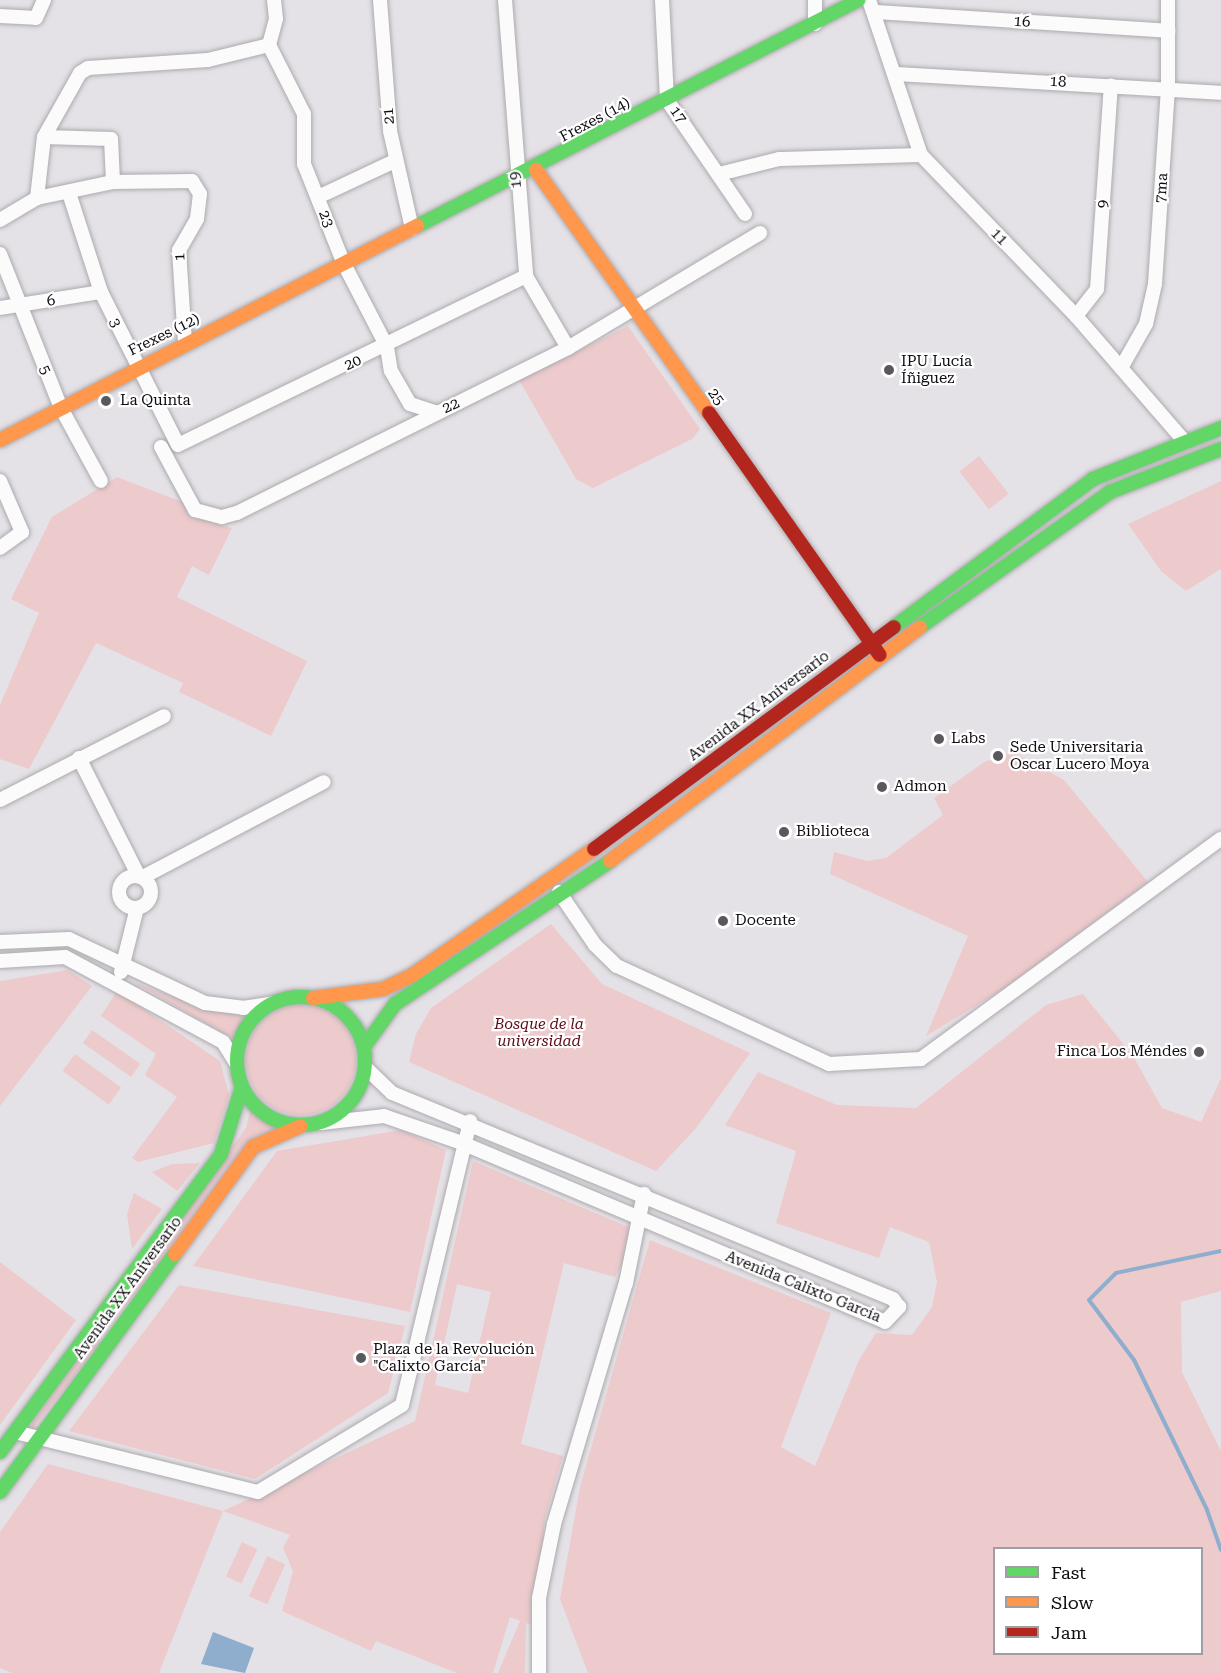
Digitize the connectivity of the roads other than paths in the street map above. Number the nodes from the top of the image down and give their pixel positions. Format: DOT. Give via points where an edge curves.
graph roads {
  1 [pos="44,0"];
  2 [pos="274,0"];
  3 [pos="380,0"];
  4 [pos="505,0"];
  5 [pos="662,0"];
  6 [pos="815,0"];
  7 [pos="859,0"];
  8 [pos="1168,0"];
  9 [pos="872,6"];
  10 [pos="0,16"];
  11 [pos="815,24"];
  12 [pos="1168,31"];
  13 [pos="269,45"];
  14 [pos="895,74"];
  15 [pos="1111,84"];
  16 [pos="1168,89"];
  17 [pos="1221,93"];
  18 [pos="667,100"];
  19 [pos="44,137"];
  20 [pos="921,155"];
  21 [pos="395,161"];
  22 [pos="536,170"];
  23 [pos="719,174"];
  24 [pos="516,180"];
  25 [pos="113,182"];
  26 [pos="69,193"];
  27 [pos="318,197"];
  28 [pos="37,198"];
  29 [pos="745,214"];
  30 [pos="0,220"];
  31 [pos="412,229"];
  32 [pos="760,233"];
  33 [pos="0,254"];
  34 [pos="345,264"];
  35 [pos="526,276"];
  36 [pos="101,292"];
  37 [pos="0,308"];
  38 [pos="17,308"];
  39 [pos="633,312"];
  40 [pos="1076,316"];
  41 [pos="185,342"];
  42 [pos="387,346"];
  43 [pos="568,348"];
  44 [pos="136,367"];
  45 [pos="1121,368"];
  46 [pos="61,408"];
  47 [pos="437,413"];
  48 [pos="1221,428"];
  49 [pos="0,440"];
  50 [pos="1185,442"];
  51 [pos="178,445"];
  52 [pos="161,447"];
  53 [pos="1221,449"];
  54 [pos="0,481"];
  55 [pos="101,481"];
  56 [pos="0,548"];
  57 [pos="872,643"];
  58 [pos="881,657"];
  59 [pos="164,716"];
  60 [pos="79,758"];
  61 [pos="324,782"];
  62 [pos="0,800"];
  63 [pos="1221,839"];
  64 [pos="141,876"];
  65 [pos="551,881"];
  66 [pos="563,897"];
  67 [pos="137,908"];
  68 [pos="0,942"];
  69 [pos="0,961"];
  70 [pos="125,966"];
  71 [pos="114,984"];
  72 [pos="313,998"];
  73 [pos="273,1003"];
  74 [pos="364,1047"];
  75 [pos="237,1064"];
  76 [pos="366,1069"];
  77 [pos="242,1087"];
  78 [pos="470,1121"];
  79 [pos="321,1123"];
  80 [pos="301,1126"];
  81 [pos="462,1143"];
  82 [pos="644,1194"];
  83 [pos="638,1218"];
  84 [pos="15,1432"];
  85 [pos="38,1438"];
  86 [pos="0,1452"];
  87 [pos="0,1492"];
  88 [pos="539,1673"];
  1 -- 10 [label="street" via="36,18"];
  2 -- 13 [label="street" via="276,25"];
  3 -- 21 [label="street, 21"];
  4 -- 24 [label="street, 19"];
  5 -- 18 [label="street, 17"];
  6 -- 11 [label="street"];
  7 -- 11 [label="main road, Frexes (14)"];
  8 -- 12 [label="street, 7ma"];
  9 -- 12 [label="street, 16"];
  9 -- 14 [label="street, 11"];
  11 -- 18 [label="main road, Frexes (14)"];
  12 -- 16 [label="street, 7ma"];
  13 -- 19 [label="street" via="208,60 88,68 74,79"];
  13 -- 27 [label="street, 23" via="304,114 304,164"];
  14 -- 15 [label="street, 18"];
  14 -- 20 [label="street, 11"];
  15 -- 16 [label="street, 18"];
  15 -- 40 [label="street, 9" via="1097,289"];
  16 -- 17 [label="street, 18"];
  16 -- 45 [label="street, 7ma" via="1155,284 1146,324"];
  18 -- 22 [label="main road, Frexes (14)"];
  18 -- 23 [label="street, 17"];
  19 -- 25 [label="street" via="111,139"];
  19 -- 28 [label="street"];
  20 -- 23 [label="street" via="779,159"];
  20 -- 40 [label="street, 11"];
  21 -- 27 [label="street"];
  21 -- 31 [label="street, 21"];
  22 -- 24 [label="main road, Frexes (14)"];
  22 -- 39 [label="main road, 25"];
  23 -- 29 [label="street, 17"];
  24 -- 31 [label="main road, Frexes (14)"];
  24 -- 35 [label="street, 19"];
  25 -- 26 [label="street"];
  25 -- 41 [label="street, 1" via="192,182 200,194 197,219 179,250"];
  26 -- 28 [label="street"];
  26 -- 36 [label="street, 3"];
  27 -- 34 [label="street, 23"];
  28 -- 30 [label="street"];
  31 -- 34 [label="main road, Frexes (14)"];
  32 -- 39 [label="street, 22"];
  33 -- 38 [label="street, 5"];
  34 -- 41 [label="main road, Frexes (12)"];
  34 -- 42 [label="street, 23"];
  35 -- 42 [label="street, 20"];
  35 -- 43 [label="street, 19"];
  36 -- 38 [label="street, 6"];
  36 -- 44 [label="street, 3"];
  37 -- 38 [label="street, 6"];
  38 -- 46 [label="street, 5"];
  39 -- 43 [label="street, 22"];
  39 -- 57 [label="main road, 25"];
  40 -- 45 [label="street, 11"];
  41 -- 44 [label="main road, Frexes (12)"];
  42 -- 47 [label="street, 23" via="391,371 410,404"];
  42 -- 51 [label="street, 20"];
  43 -- 47 [label="street, 22"];
  44 -- 46 [label="main road, Frexes (12)"];
  44 -- 51 [label="street, 3"];
  45 -- 50 [label="street, 11"];
  46 -- 49 [label="main road, Frexes (12)"];
  46 -- 55 [label="street, 5"];
  47 -- 52 [label="street, 22" via="222,517 195,510"];
  48 -- 50 [label="main road, Avenida XX Aniversario"];
  50 -- 57 [label="main road, Avenida XX Aniversario" via="1093,479"];
  53 -- 58 [label="main road" via="1110,492"];
  54 -- 56 [label="street" via="22,532"];
  57 -- 58 [label="main road, 25"];
  57 -- 65 [label="main road, Avenida XX Aniversario"];
  58 -- 66 [label="main road"];
  59 -- 60 [label="street"];
  60 -- 62 [label="street"];
  60 -- 64 [label="street"];
  61 -- 64 [label="street"];
  63 -- 66 [label="street" via="921,1059 829,1064 617,966 595,945"];
  64 -- 67 [label="street" via="151,896"];
  64 -- 67 [label="street" via="128,877 119,888 123,903"];
  65 -- 66 [label="street"];
  65 -- 72 [label="main road, Avenida XX Aniversario" via="411,976 383,988"];
  66 -- 74 [label="main road" via="395,1004"];
  67 -- 70 [label="street"];
  68 -- 70 [label="street, Avenida XX Aniversario" via="69,939"];
  69 -- 71 [label="street, Avenida XX Aniversario" via="65,957"];
  70 -- 71 [label="street"];
  70 -- 73 [label="street, Avenida XX Aniversario" via="206,1003 243,1008"];
  71 -- 75 [label="street, Avenida XX Aniversario" via="223,1042"];
  72 -- 73 [label="main road, Avenida XX Aniversario"];
  72 -- 74 [label="main road" via="336,1007 355,1024"];
  73 -- 75 [label="main road, Avenida XX Aniversario" via="246,1028"];
  74 -- 76 [label="main road"];
  75 -- 77 [label="main road, Avenida XX Aniversario"];
  76 -- 78 [label="street, Avenida Calixto García" via="392,1093"];
  76 -- 79 [label="main road, Avenida XX Aniversario" via="346,1109"];
  77 -- 80 [label="main road, Avenida XX Aniversario" via="256,1108 276,1121"];
  77 -- 84 [label="main road, Avenida XX Aniversario" via="221,1154"];
  78 -- 81 [label="street"];
  78 -- 82 [label="street, Avenida Calixto García"];
  79 -- 80 [label="main road, Avenida XX Aniversario"];
  79 -- 81 [label="street, Avenida Calixto García" via="384,1116"];
  80 -- 85 [label="main road, Avenida XX Aniversario" via="253,1147"];
  81 -- 83 [label="street, Avenida Calixto García"];
  81 -- 85 [label="street" via="402,1405 258,1492"];
  82 -- 83 [label="street"];
  82 -- 83 [label="street, Avenida Calixto García" via="893,1299 899,1307 885,1322"];
  83 -- 88 [label="street" via="626,1283 554,1524 539,1598"];
  84 -- 85 [label="street"];
  84 -- 86 [label="main road, Avenida XX Aniversario"];
  85 -- 87 [label="main road, Avenida XX Aniversario"];
}
